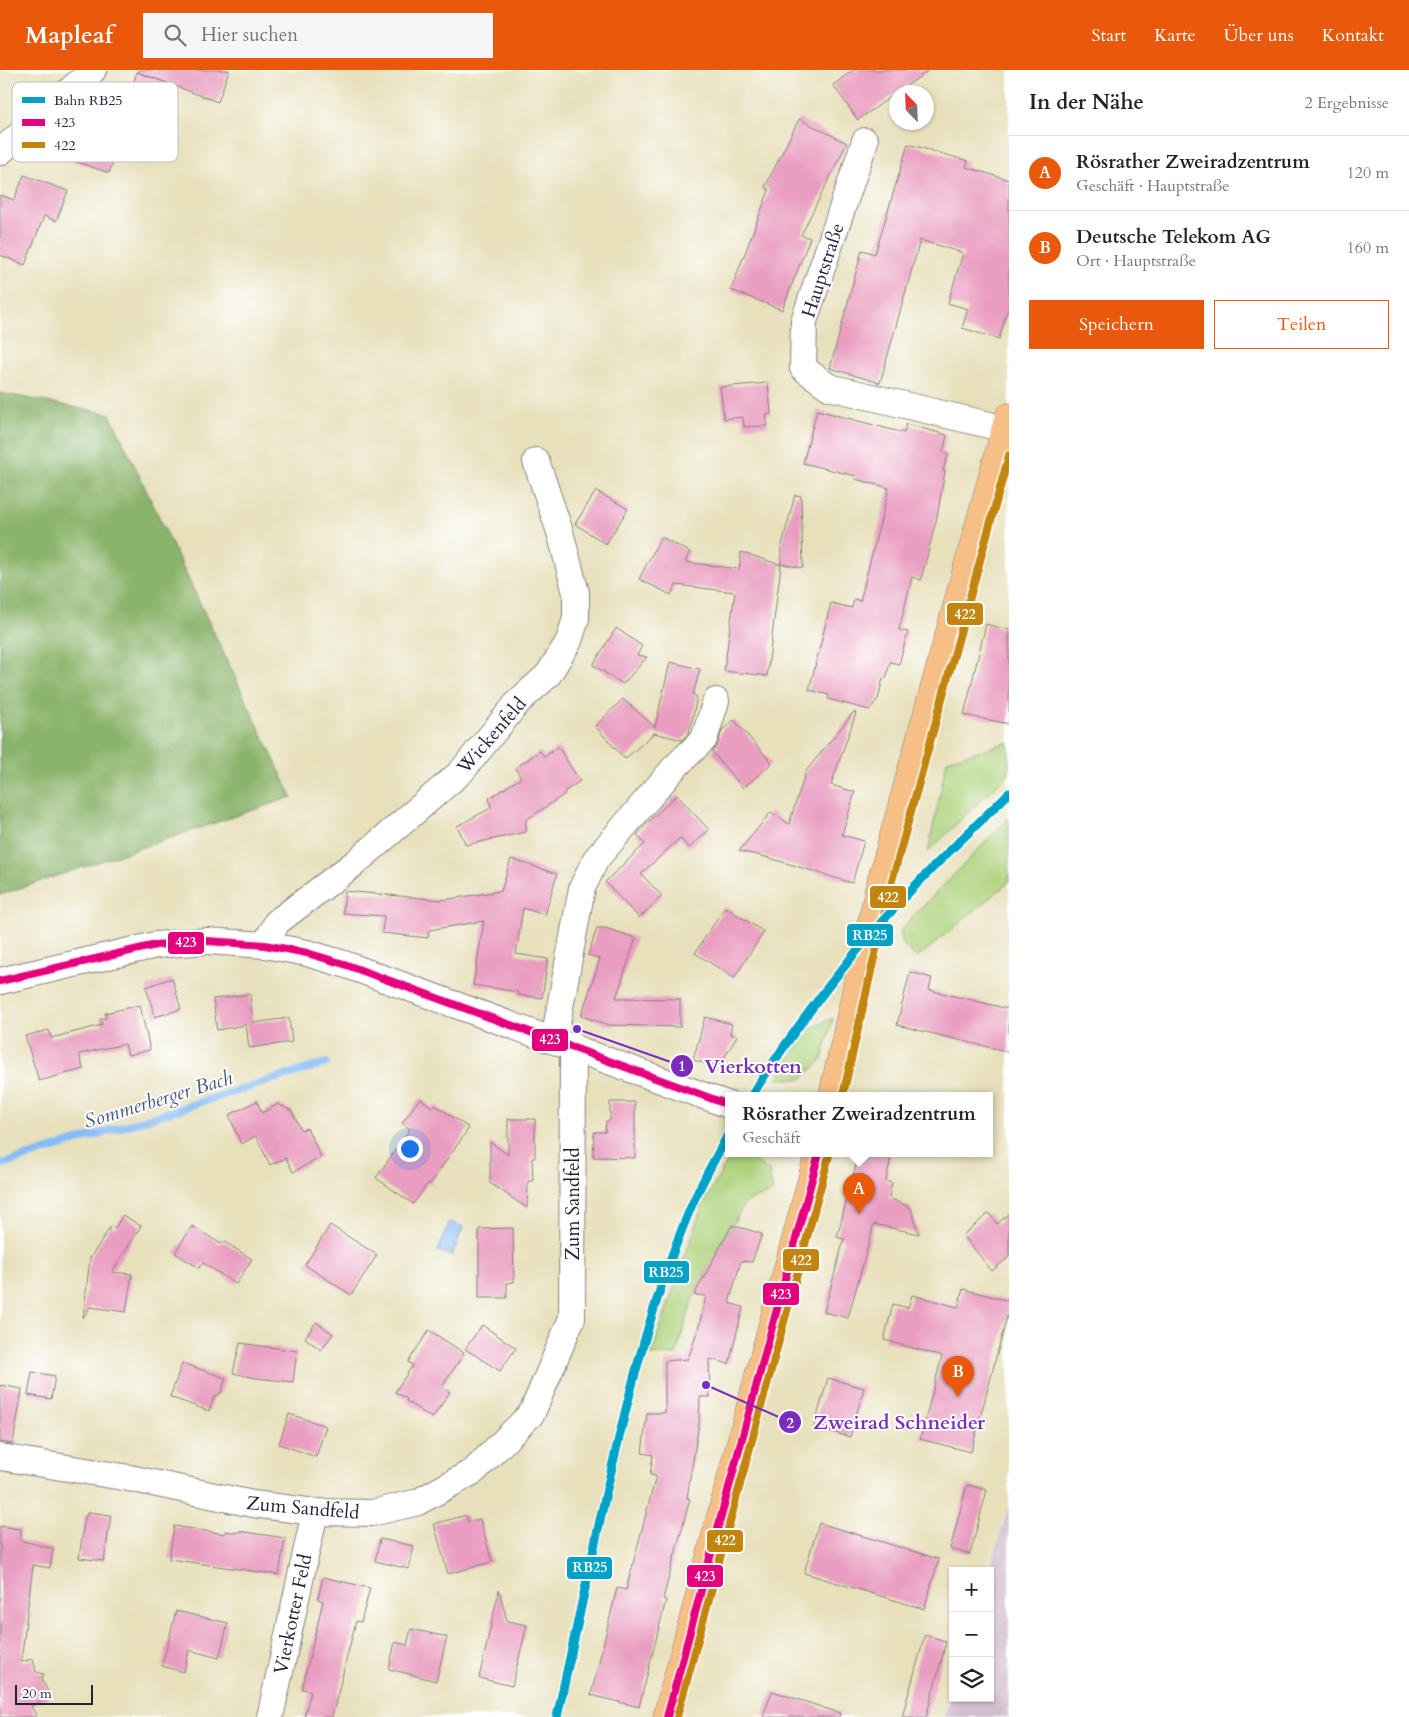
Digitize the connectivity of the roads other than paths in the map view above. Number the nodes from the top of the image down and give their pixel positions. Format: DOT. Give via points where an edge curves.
graph roads {
  1 [pos="93,70"];
  2 [pos="79,82"];
  3 [pos="12,141"];
  4 [pos="865,141"];
  5 [pos="0,152"];
  6 [pos="1008,423"];
  7 [pos="536,462"];
  8 [pos="716,701"];
  9 [pos="265,945"];
  10 [pos="0,980"];
  11 [pos="564,1043"];
  12 [pos="834,1092"];
  13 [pos="725,1103"];
  14 [pos="818,1157"];
  15 [pos="0,1457"];
  16 [pos="315,1512"];
  17 [pos="270,1717"];
  18 [pos="667,1717"];
  1 -- 2 [label="street"];
  3 -- 5 [label="street"];
  4 -- 6 [label="street, Hauptstraße" via="804,321 802,368 829,387"];
  6 -- 12 [label="main road, Hauptstraße" via="880,886"];
  7 -- 9 [label="street, Wickenfeld" via="560,532 576,594 576,618 569,641 548,675 519,701 461,772 355,863 278,922"];
  8 -- 11 [label="street, Zum Sandfeld" via="704,739 675,767 596,859 582,888"];
  9 -- 10 [label="street" via="207,941 156,945"];
  9 -- 11 [label="street" via="344,964"];
  11 -- 13 [label="street"];
  11 -- 16 [label="street, Zum Sandfeld" via="572,1318 532,1414 474,1471 418,1502 372,1513"];
  14 -- 18 [label="main road"];
  15 -- 16 [label="street, Zum Sandfeld"];
  16 -- 17 [label="street, Vierkotter Feld"];
}
